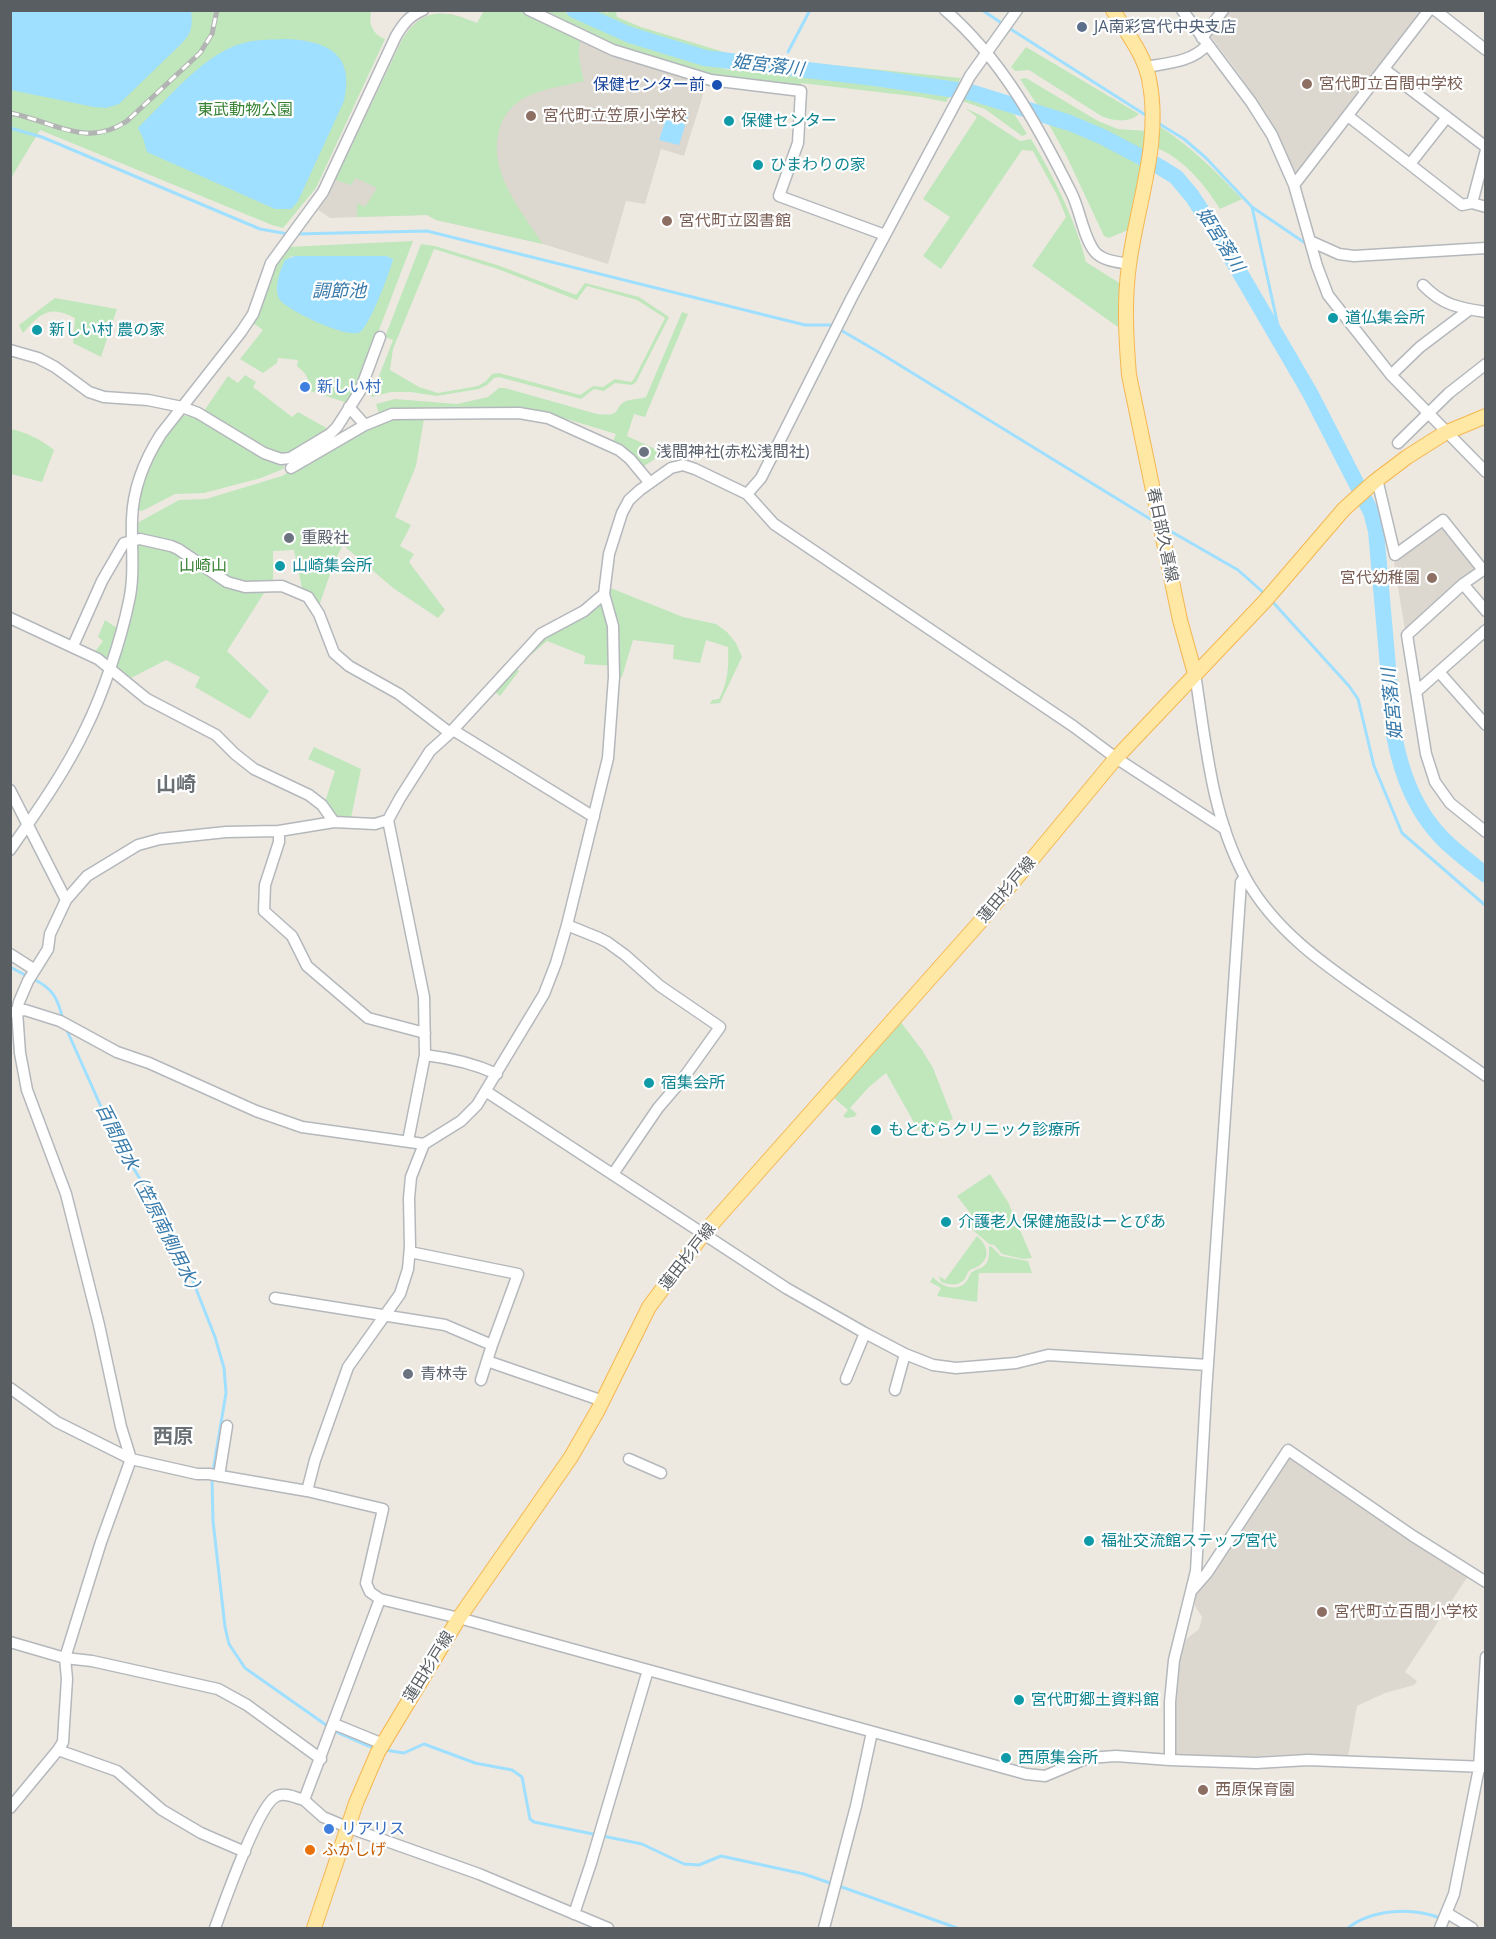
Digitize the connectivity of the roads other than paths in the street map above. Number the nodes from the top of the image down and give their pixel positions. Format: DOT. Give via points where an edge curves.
graph roads {
  1 [pos="423,10"];
  2 [pos="529,10"];
  3 [pos="945,10"];
  4 [pos="1017,10"];
  5 [pos="1113,10"];
  6 [pos="1182,10"];
  7 [pos="1223,10"];
  8 [pos="1429,10"];
  9 [pos="1435,10"];
  10 [pos="1205,41"];
  11 [pos="1485,50"];
  12 [pos="985,53"];
  13 [pos="1146,67"];
  14 [pos="1384,69"];
  15 [pos="1348,116"];
  16 [pos="1447,117"];
  17 [pos="1485,148"];
  18 [pos="1410,164"];
  19 [pos="1294,185"];
  20 [pos="1472,203"];
  21 [pos="1485,207"];
  22 [pos="885,235"];
  23 [pos="1310,241"];
  24 [pos="1485,248"];
  25 [pos="1129,264"];
  26 [pos="1423,285"];
  27 [pos="1469,310"];
  28 [pos="1485,312"];
  29 [pos="380,337"];
  30 [pos="10,350"];
  31 [pos="1485,364"];
  32 [pos="1391,375"];
  33 [pos="182,407"];
  34 [pos="349,407"];
  35 [pos="1427,414"];
  36 [pos="1485,416"];
  37 [pos="365,424"];
  38 [pos="1446,433"];
  39 [pos="1398,443"];
  40 [pos="291,468"];
  41 [pos="1485,472"];
  42 [pos="1376,480"];
  43 [pos="650,483"];
  44 [pos="747,494"];
  45 [pos="132,540"];
  46 [pos="1484,569"];
  47 [pos="1463,584"];
  48 [pos="604,594"];
  49 [pos="1485,610"];
  50 [pos="10,618"];
  51 [pos="1485,630"];
  52 [pos="73,646"];
  53 [pos="110,667"];
  54 [pos="1439,672"];
  55 [pos="1195,674"];
  56 [pos="1416,692"];
  57 [pos="1485,725"];
  58 [pos="451,731"];
  59 [pos="1116,758"];
  60 [pos="10,790"];
  61 [pos="594,817"];
  62 [pos="388,820"];
  63 [pos="334,822"];
  64 [pos="28,823"];
  65 [pos="1225,829"];
  66 [pos="1485,830"];
  67 [pos="279,831"];
  68 [pos="10,850"];
  69 [pos="1245,877"];
  70 [pos="66,900"];
  71 [pos="567,925"];
  72 [pos="10,954"];
  73 [pos="35,970"];
  74 [pos="14,1012"];
  75 [pos="425,1033"];
  76 [pos="425,1055"];
  77 [pos="497,1074"];
  78 [pos="1485,1076"];
  79 [pos="487,1092"];
  80 [pos="408,1141"];
  81 [pos="424,1144"];
  82 [pos="613,1174"];
  83 [pos="704,1233"];
  84 [pos="410,1252"];
  85 [pos="275,1298"];
  86 [pos="385,1316"];
  87 [pos="865,1333"];
  88 [pos="492,1345"];
  89 [pos="905,1354"];
  90 [pos="487,1361"];
  91 [pos="1208,1365"];
  92 [pos="846,1379"];
  93 [pos="481,1380"];
  94 [pos="10,1388"];
  95 [pos="895,1389"];
  96 [pos="603,1401"];
  97 [pos="226,1426"];
  98 [pos="131,1459"];
  99 [pos="628,1459"];
  100 [pos="661,1473"];
  101 [pos="219,1476"];
  102 [pos="307,1491"];
  103 [pos="1485,1582"];
  104 [pos="1192,1589"];
  105 [pos="380,1599"];
  106 [pos="459,1618"];
  107 [pos="10,1642"];
  108 [pos="1485,1657"];
  109 [pos="64,1658"];
  110 [pos="648,1670"];
  111 [pos="333,1724"];
  112 [pos="872,1732"];
  113 [pos="383,1744"];
  114 [pos="58,1750"];
  115 [pos="321,1759"];
  116 [pos="1170,1760"];
  117 [pos="1482,1768"];
  118 [pos="304,1800"];
  119 [pos="10,1808"];
  120 [pos="347,1827"];
  121 [pos="245,1852"];
  122 [pos="1447,1913"];
  123 [pos="574,1914"];
  124 [pos="215,1929"];
  125 [pos="314,1929"];
  126 [pos="608,1929"];
  127 [pos="824,1929"];
  128 [pos="1440,1929"];
  129 [pos="1472,1929"];
  1 -- 33 [label="street" via="404,22 396,36 323,192 271,262 253,314"];
  2 -- 22 [label="street" via="613,50 711,80 801,91 798,143 779,195"];
  3 -- 12 [label="street"];
  4 -- 12 [label="street"];
  5 -- 13 [label="main road"];
  6 -- 10 [label="street"];
  7 -- 10 [label="street"];
  8 -- 14 [label="street"];
  9 -- 11 [label="street"];
  10 -- 13 [label="street" via="1201,52 1186,60"];
  10 -- 19 [label="street" via="1272,135"];
  12 -- 22 [label="street"];
  12 -- 25 [label="street" via="1013,87 1036,126 1073,196 1096,252 1103,258"];
  13 -- 25 [label="main road, 春日部久喜線" via="1154,110"];
  14 -- 15 [label="street"];
  14 -- 16 [label="street"];
  15 -- 18 [label="street"];
  15 -- 19 [label="street"];
  16 -- 17 [label="street"];
  16 -- 18 [label="street"];
  17 -- 20 [label="street"];
  18 -- 20 [label="street" via="1462,205"];
  19 -- 23 [label="street"];
  20 -- 21 [label="street"];
  22 -- 44 [label="street" via="761,478"];
  23 -- 24 [label="street" via="1354,256"];
  23 -- 32 [label="street" via="1328,295"];
  25 -- 55 [label="main road, 春日部久喜線" via="1129,375 1180,620"];
  26 -- 27 [label="street" via="1434,296"];
  27 -- 28 [label="street"];
  27 -- 32 [label="street"];
  29 -- 34 [label="street" via="360,391"];
  30 -- 33 [label="street" via="47,363 89,392 104,397"];
  31 -- 35 [label="street"];
  32 -- 35 [label="street"];
  33 -- 34 [label="street" via="281,459 290,458 330,434"];
  33 -- 45 [label="street" via="154,445 137,484"];
  34 -- 37 [label="street"];
  35 -- 38 [label="street"];
  35 -- 39 [label="street"];
  36 -- 38 [label="main road"];
  37 -- 40 [label="street"];
  37 -- 43 [label="street" via="399,413 531,414 619,450"];
  38 -- 41 [label="street"];
  38 -- 42 [label="main road"];
  42 -- 46 [label="street" via="1395,555 1443,520"];
  42 -- 55 [label="main road" via="1344,509 1265,601"];
  43 -- 44 [label="street" via="671,468 683,465"];
  43 -- 48 [label="street" via="629,500 622,513 609,554"];
  44 -- 59 [label="street" via="774,524"];
  45 -- 52 [label="street" via="124,543 102,581"];
  45 -- 53 [label="street" via="132,590"];
  45 -- 58 [label="street" via="178,549 237,586 282,586 308,597 334,653"];
  46 -- 47 [label="street"];
  47 -- 49 [label="street"];
  47 -- 56 [label="street" via="1407,635"];
  48 -- 58 [label="street" via="584,611 541,634"];
  48 -- 61 [label="street" via="613,626 614,677 608,758"];
  50 -- 52 [label="street"];
  51 -- 54 [label="street"];
  52 -- 53 [label="street"];
  53 -- 63 [label="street" via="147,699 216,735 254,769 309,795"];
  53 -- 64 [label="street" via="76,747"];
  54 -- 56 [label="street"];
  54 -- 57 [label="street"];
  55 -- 59 [label="main road, 蓮田杉戸線"];
  55 -- 65 [label="street" via="1206,754"];
  56 -- 66 [label="street" via="1426,754 1435,782 1450,803"];
  58 -- 61 [label="street"];
  58 -- 62 [label="street" via="430,751"];
  59 -- 65 [label="street"];
  59 -- 83 [label="main road, 蓮田杉戸線" via="980,922"];
  60 -- 64 [label="street"];
  61 -- 71 [label="street"];
  62 -- 63 [label="street" via="375,824"];
  62 -- 75 [label="street" via="424,997"];
  63 -- 67 [label="street"];
  64 -- 68 [label="street"];
  64 -- 70 [label="street"];
  65 -- 69 [label="street"];
  67 -- 70 [label="street" via="226,832 138,845 87,876"];
  67 -- 75 [label="street" via="265,885 264,911 292,936 307,966 368,1018"];
  69 -- 78 [label="street" via="1263,905 1292,937 1344,979"];
  69 -- 91 [label="street" via="1240,894"];
  70 -- 73 [label="street" via="50,934 48,949"];
  71 -- 77 [label="street" via="544,994"];
  71 -- 82 [label="street" via="607,942 660,987 720,1027"];
  72 -- 73 [label="street"];
  73 -- 74 [label="street"];
  74 -- 80 [label="street" via="25,1010 60,1021 117,1052 302,1127"];
  74 -- 98 [label="street" via="27,1090 66,1194"];
  75 -- 76 [label="street"];
  76 -- 77 [label="street" via="467,1062"];
  76 -- 80 [label="street"];
  77 -- 79 [label="street"];
  79 -- 81 [label="street" via="461,1121"];
  79 -- 82 [label="street"];
  80 -- 81 [label="street"];
  81 -- 84 [label="street" via="411,1177"];
  82 -- 83 [label="street"];
  83 -- 87 [label="street" via="786,1288"];
  83 -- 96 [label="main road, 蓮田杉戸線" via="650,1307"];
  84 -- 86 [label="street" via="400,1294"];
  84 -- 88 [label="street" via="518,1274"];
  85 -- 86 [label="street"];
  86 -- 88 [label="street" via="445,1325"];
  86 -- 102 [label="street" via="348,1367"];
  87 -- 89 [label="street"];
  87 -- 92 [label="street"];
  88 -- 90 [label="street"];
  89 -- 91 [label="street" via="933,1365 956,1368 1016,1363 1048,1355"];
  89 -- 95 [label="street"];
  90 -- 93 [label="street"];
  90 -- 96 [label="street"];
  91 -- 104 [label="street"];
  94 -- 98 [label="street" via="57,1422"];
  96 -- 106 [label="main road, 蓮田杉戸線" via="571,1456"];
  97 -- 101 [label="street"];
  98 -- 101 [label="street"];
  98 -- 109 [label="street"];
  99 -- 100 [label="street"];
  101 -- 102 [label="street"];
  102 -- 105 [label="street" via="383,1509 366,1583"];
  103 -- 104 [label="street" via="1288,1450 1207,1573"];
  104 -- 116 [label="street" via="1174,1660"];
  105 -- 106 [label="street"];
  105 -- 111 [label="street"];
  106 -- 110 [label="street"];
  106 -- 113 [label="main road, 蓮田杉戸線"];
  107 -- 109 [label="street"];
  108 -- 117 [label="street"];
  109 -- 114 [label="street" via="67,1679 63,1742"];
  109 -- 115 [label="street" via="218,1689 247,1705"];
  110 -- 112 [label="street"];
  110 -- 123 [label="street"];
  111 -- 113 [label="street"];
  111 -- 115 [label="street"];
  112 -- 116 [label="street" via="1045,1776 1088,1758"];
  112 -- 127 [label="street"];
  113 -- 120 [label="main road, 蓮田杉戸線"];
  114 -- 119 [label="street"];
  114 -- 121 [label="street" via="117,1771 162,1810"];
  115 -- 118 [label="street"];
  116 -- 117 [label="street" via="1308,1760"];
  117 -- 122 [label="street"];
  118 -- 120 [label="street" via="323,1817"];
  118 -- 121 [label="street" via="285,1795 270,1801"];
  120 -- 123 [label="street" via="479,1874"];
  120 -- 125 [label="main road, 蓮田杉戸線"];
  121 -- 124 [label="street"];
  122 -- 128 [label="street"];
  122 -- 129 [label="street"];
  123 -- 126 [label="street"];
}
